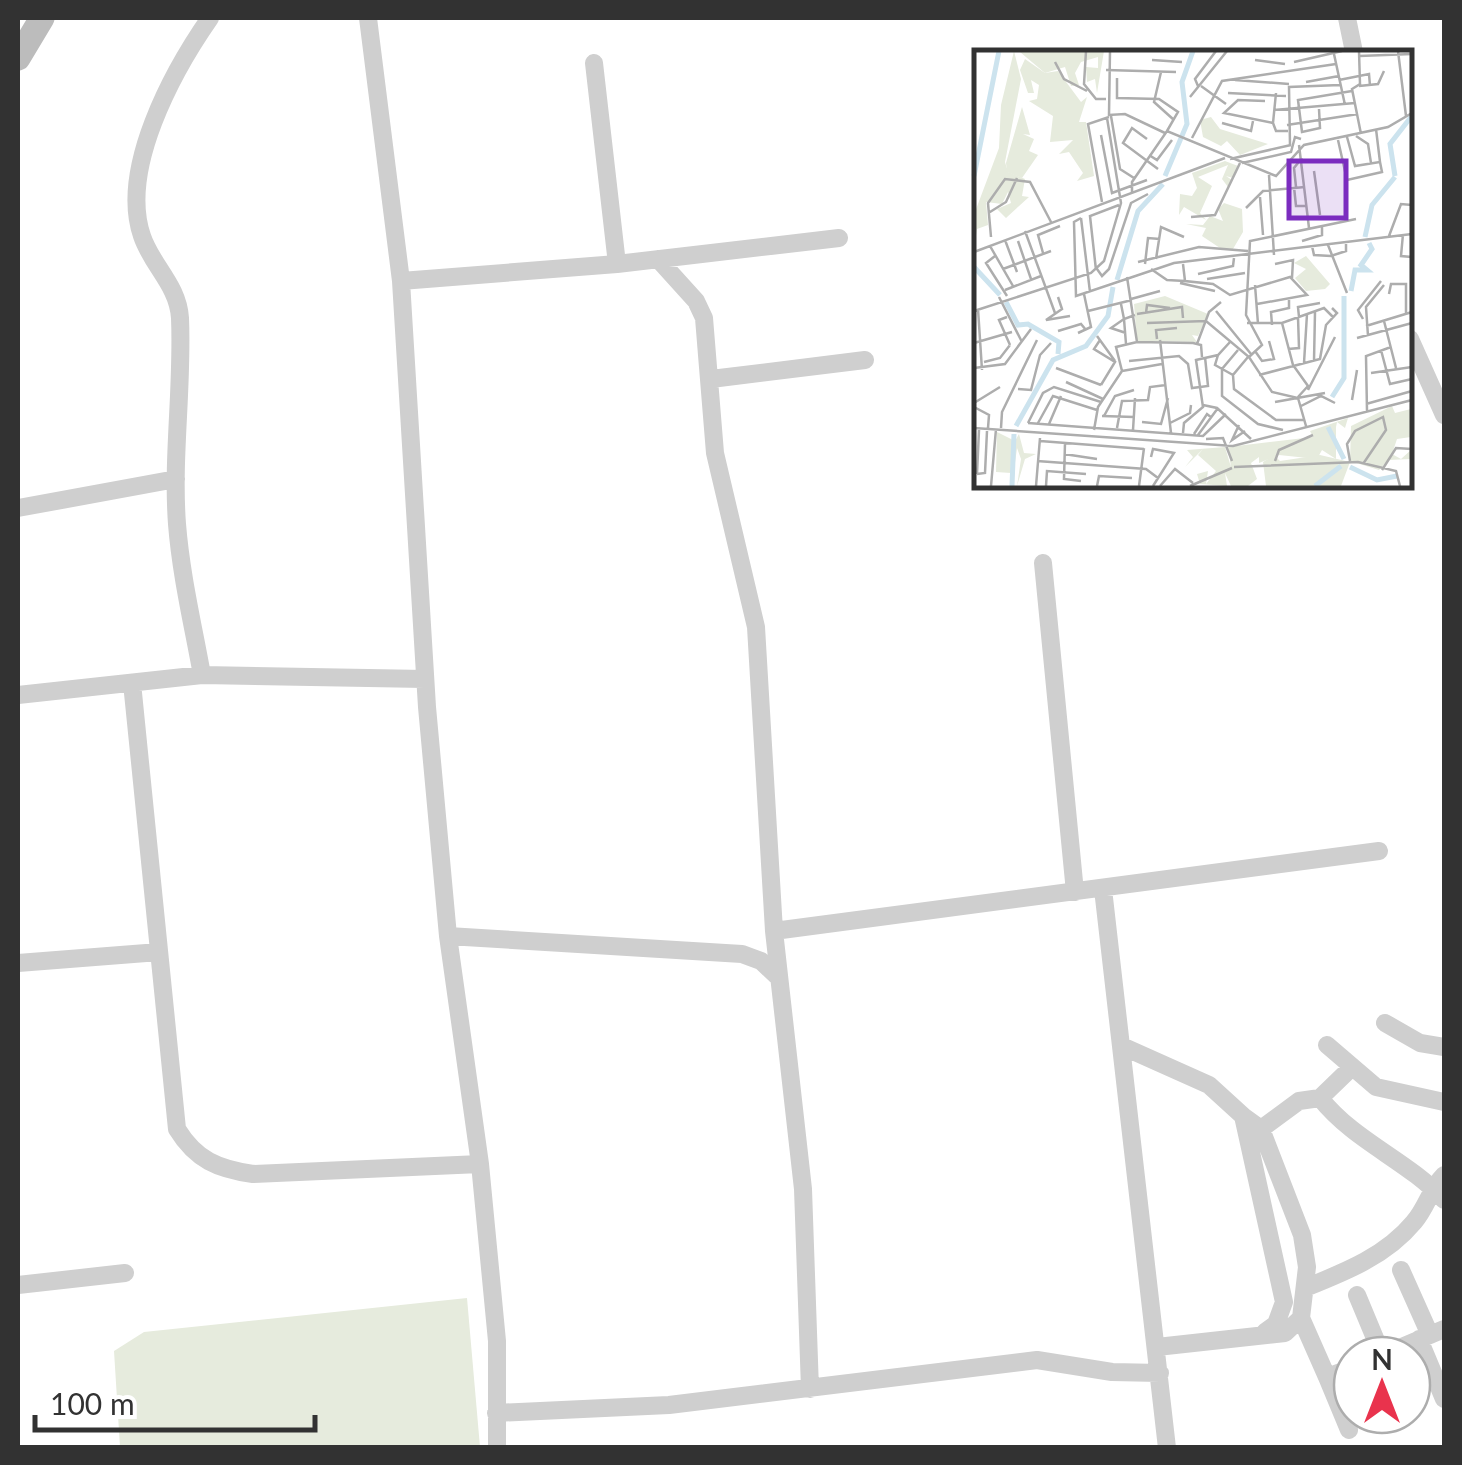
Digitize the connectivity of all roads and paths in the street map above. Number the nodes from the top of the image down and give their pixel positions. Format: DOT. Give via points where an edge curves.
graph roads {
  1 [pos="42,18"];
  2 [pos="210,18"];
  3 [pos="368,18"];
  4 [pos="1346,18"];
  5 [pos="1354,50"];
  6 [pos="18,58"];
  7 [pos="594,62"];
  8 [pos="839,238"];
  9 [pos="658,259"];
  10 [pos="617,264"];
  11 [pos="401,281"];
  12 [pos="1412,343"];
  13 [pos="865,360"];
  14 [pos="711,379"];
  15 [pos="1444,415"];
  16 [pos="176,479"];
  17 [pos="18,508"];
  18 [pos="1043,563"];
  19 [pos="202,675"];
  20 [pos="425,679"];
  21 [pos="132,683"];
  22 [pos="18,695"];
  23 [pos="1379,851"];
  24 [pos="1103,890"];
  25 [pos="1075,892"];
  26 [pos="774,932"];
  27 [pos="448,936"];
  28 [pos="159,952"];
  29 [pos="18,963"];
  30 [pos="780,978"];
  31 [pos="1385,1023"];
  32 [pos="1326,1045"];
  33 [pos="1444,1047"];
  34 [pos="1124,1048"];
  35 [pos="1350,1069"];
  36 [pos="1320,1098"];
  37 [pos="1444,1102"];
  38 [pos="1242,1116"];
  39 [pos="1262,1129"];
  40 [pos="480,1164"];
  41 [pos="1269,1180"];
  42 [pos="1440,1187"];
  43 [pos="1400,1270"];
  44 [pos="125,1273"];
  45 [pos="18,1285"];
  46 [pos="1305,1288"];
  47 [pos="1357,1295"];
  48 [pos="1301,1318"];
  49 [pos="1266,1332"];
  50 [pos="1431,1334"];
  51 [pos="1374,1335"];
  52 [pos="1158,1347"];
  53 [pos="1160,1373"];
  54 [pos="1332,1376"];
  55 [pos="1328,1377"];
  56 [pos="1332,1387"];
  57 [pos="810,1389"];
  58 [pos="1444,1399"];
  59 [pos="496,1412"];
  60 [pos="497,1448"];
  61 [pos="1167,1448"];
  1 -- 6 [label="street"];
  2 -- 16 [label="street" via="156,114 136,203 146,249 170,284 180,317"];
  3 -- 11 [label="street"];
  4 -- 5 [label="street"];
  7 -- 10 [label="street"];
  8 -- 9 [label="street"];
  9 -- 10 [label="street"];
  9 -- 14 [label="street" via="704,318"];
  10 -- 11 [label="street"];
  11 -- 20 [label="street"];
  12 -- 15 [label="street"];
  13 -- 14 [label="street"];
  14 -- 26 [label="street" via="715,453 756,628"];
  16 -- 17 [label="street"];
  16 -- 19 [label="street" via="177,525"];
  18 -- 25 [label="street"];
  19 -- 20 [label="street"];
  19 -- 21 [label="street"];
  20 -- 27 [label="street"];
  21 -- 22 [label="street"];
  21 -- 28 [label="street"];
  23 -- 24 [label="street"];
  24 -- 25 [label="street"];
  24 -- 34 [label="street"];
  25 -- 26 [label="street"];
  26 -- 30 [label="street"];
  27 -- 30 [label="street" via="742,954"];
  27 -- 40 [label="street"];
  28 -- 29 [label="street"];
  28 -- 40 [label="street" via="178,1129 206,1161 253,1174"];
  30 -- 57 [label="street" via="803,1190"];
  31 -- 33 [label="street" via="1420,1043"];
  32 -- 35 [label="street"];
  34 -- 38 [label="street" via="1209,1085"];
  34 -- 52 [label="street"];
  35 -- 36 [label="street"];
  35 -- 37 [label="street" via="1388,1092"];
  36 -- 39 [label="street" via="1299,1100"];
  36 -- 42 [label="street" via="1370,1147"];
  38 -- 39 [label="street"];
  38 -- 41 [label="street"];
  39 -- 41 [label="street"];
  40 -- 59 [label="street"];
  41 -- 46 [label="street" via="1306,1252"];
  41 -- 49 [label="street" via="1284,1302"];
  42 -- 46 [label="street" via="1397,1240 1358,1266"];
  43 -- 50 [label="street"];
  44 -- 45 [label="street"];
  46 -- 48 [label="street"];
  47 -- 51 [label="street"];
  48 -- 49 [label="street" via="1285,1332"];
  48 -- 55 [label="street"];
  49 -- 52 [label="street"];
  50 -- 58 [label="street"];
  52 -- 53 [label="street"];
  53 -- 57 [label="street" via="1038,1360"];
  53 -- 61 [label="street"];
  54 -- 55 [label="street"];
  55 -- 56 [label="street"];
  57 -- 59 [label="street" via="669,1405"];
  59 -- 60 [label="street"];
}
